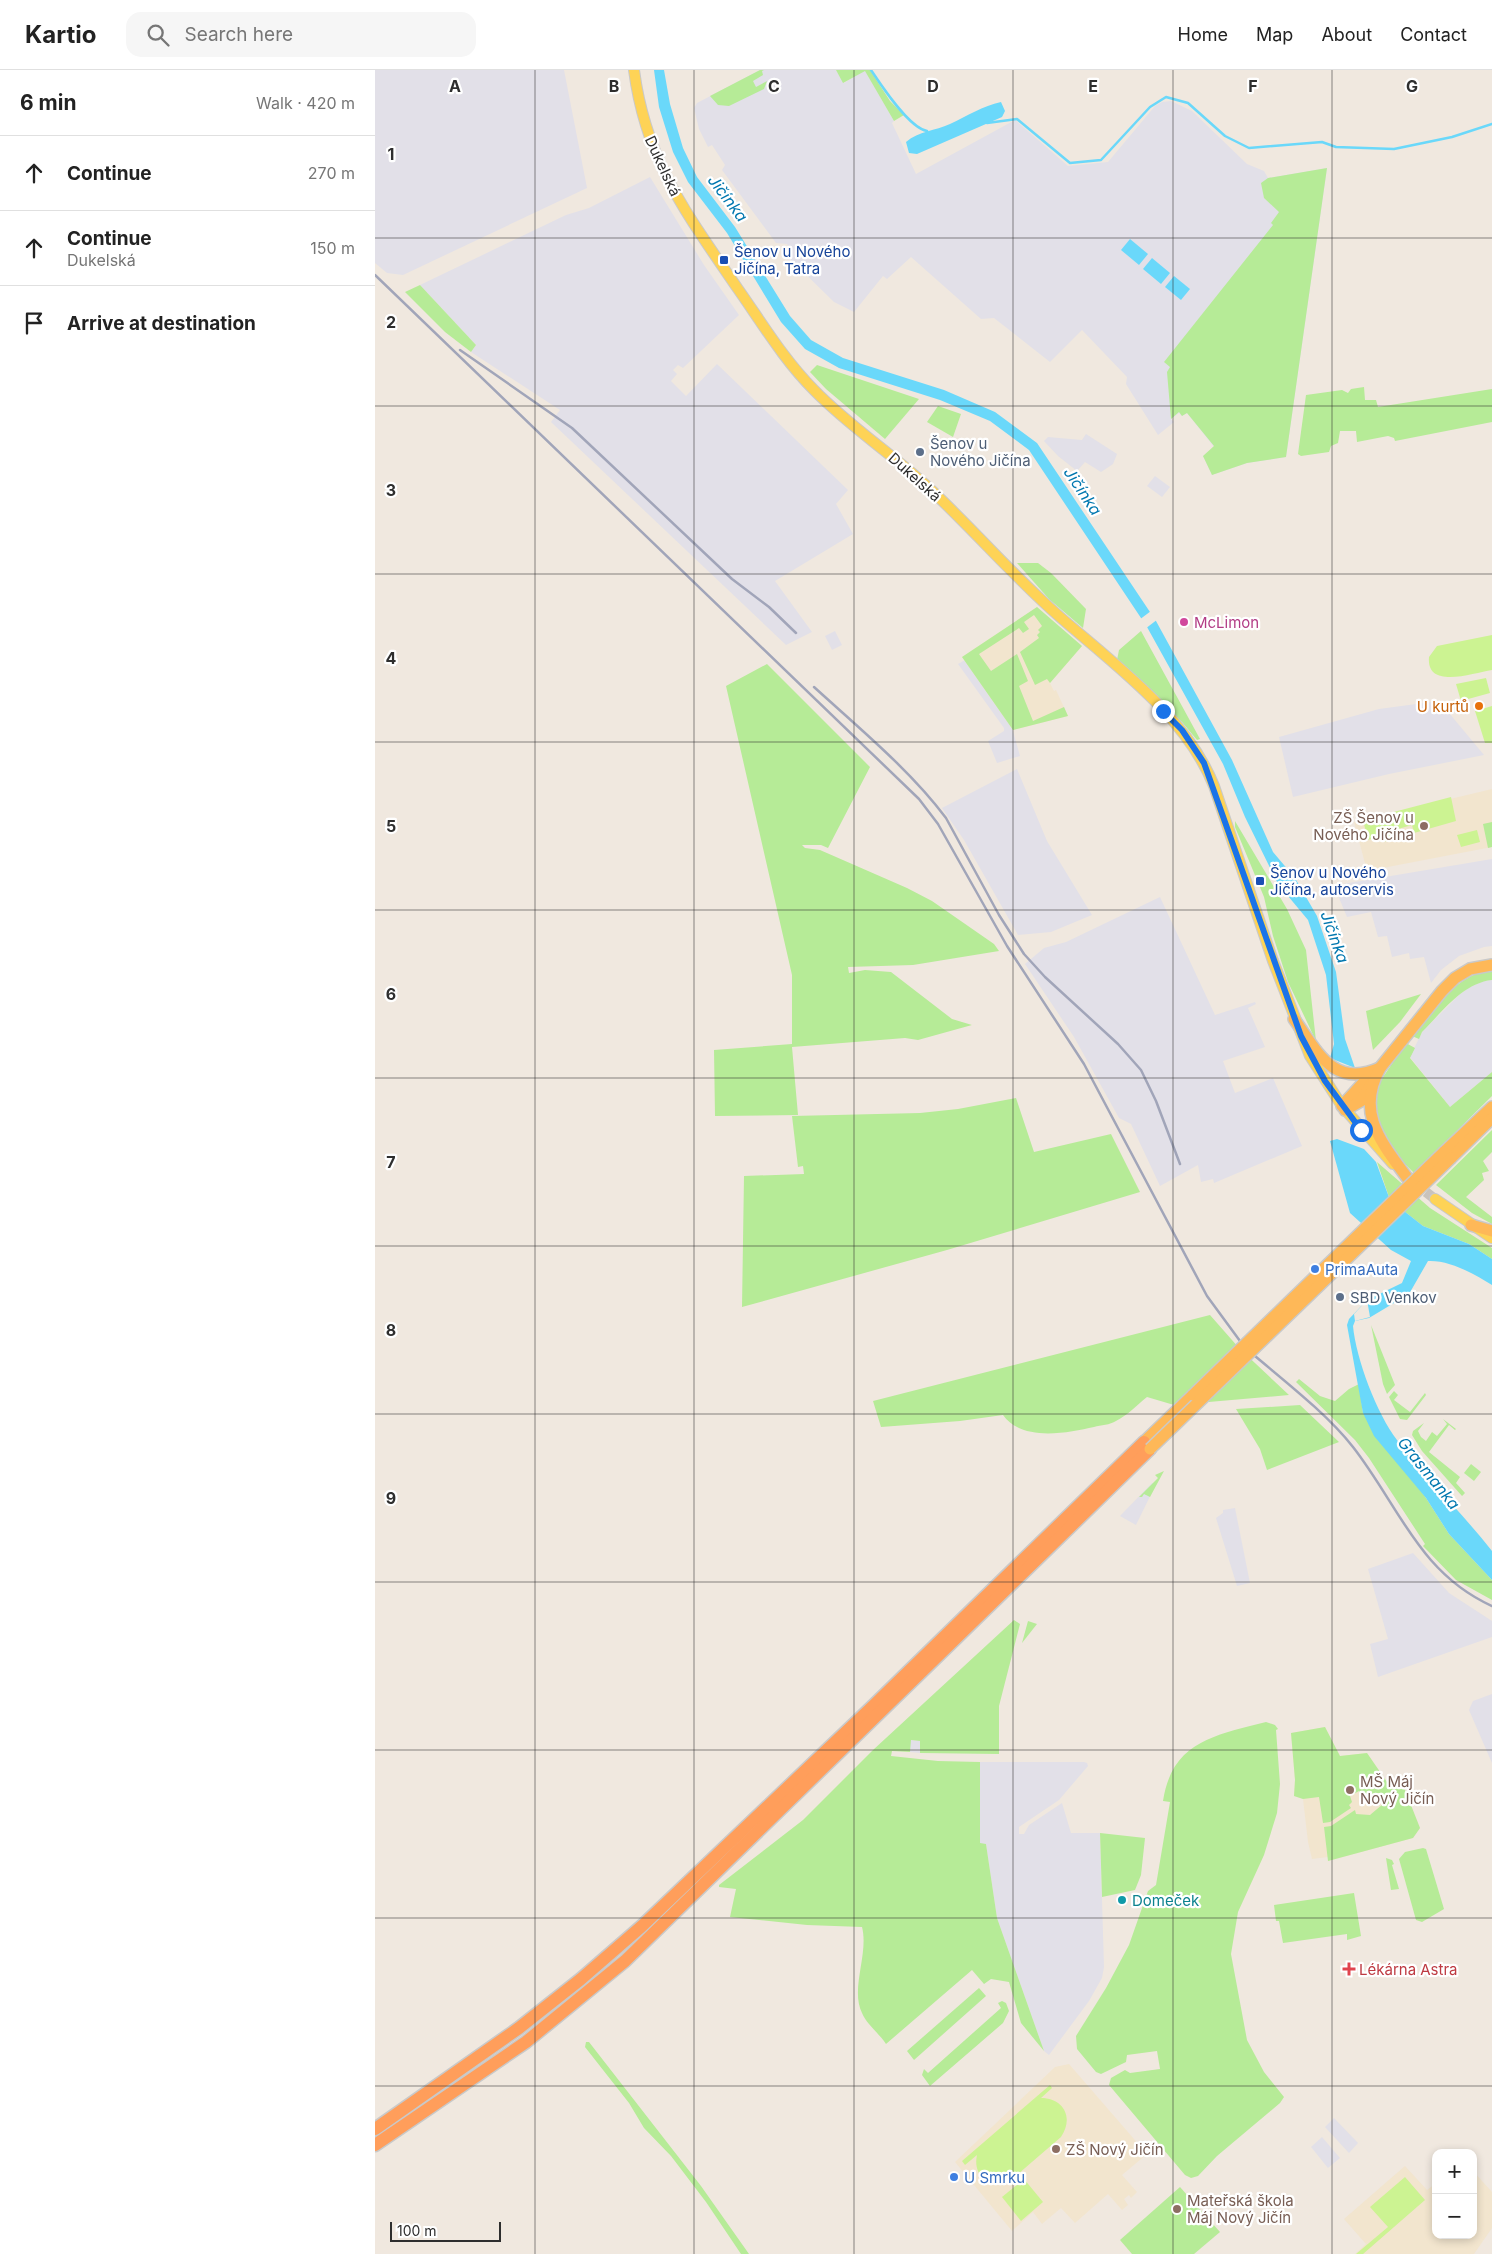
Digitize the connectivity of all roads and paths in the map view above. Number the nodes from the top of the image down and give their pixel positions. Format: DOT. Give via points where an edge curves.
graph roads {
  1 [pos="634,70"];
  2 [pos="1492,965"];
  3 [pos="1294,1019"];
  4 [pos="1376,1073"];
  5 [pos="1492,1107"];
  6 [pos="1343,1108"];
  7 [pos="1492,1118"];
  8 [pos="1448,1155"];
  9 [pos="1408,1179"];
  10 [pos="1435,1199"];
  11 [pos="1471,1225"];
  12 [pos="1492,1230"];
  13 [pos="1492,1238"];
  14 [pos="1147,1446"];
  15 [pos="375,2130"];
  16 [pos="375,2144"];
  1 -- 3 [label="main road, Dukelská" via="647,132 668,181 787,360 818,394 929,488 1043,602 1182,730 1198,752 1209,774"];
  2 -- 4 [label="highway" via="1470,970 1455,978"];
  3 -- 4 [label="highway" via="1328,1065 1345,1072"];
  3 -- 6 [label="main road, Dukelská" via="1310,1056"];
  4 -- 6 [label="highway"];
  4 -- 9 [label="highway" via="1370,1103 1373,1126"];
  5 -- 8 [label="highway"];
  6 -- 9 [label="main road, Dukelská"];
  7 -- 8 [label="highway"];
  8 -- 14 [label="highway, bridge"];
  10 -- 11 [label="main road"];
  11 -- 12 [label="highway"];
  11 -- 13 [label="main road"];
  14 -- 15 [label="highway" via="629,1938 519,2028"];
  14 -- 16 [label="highway" via="625,1961 526,2042"];
}
